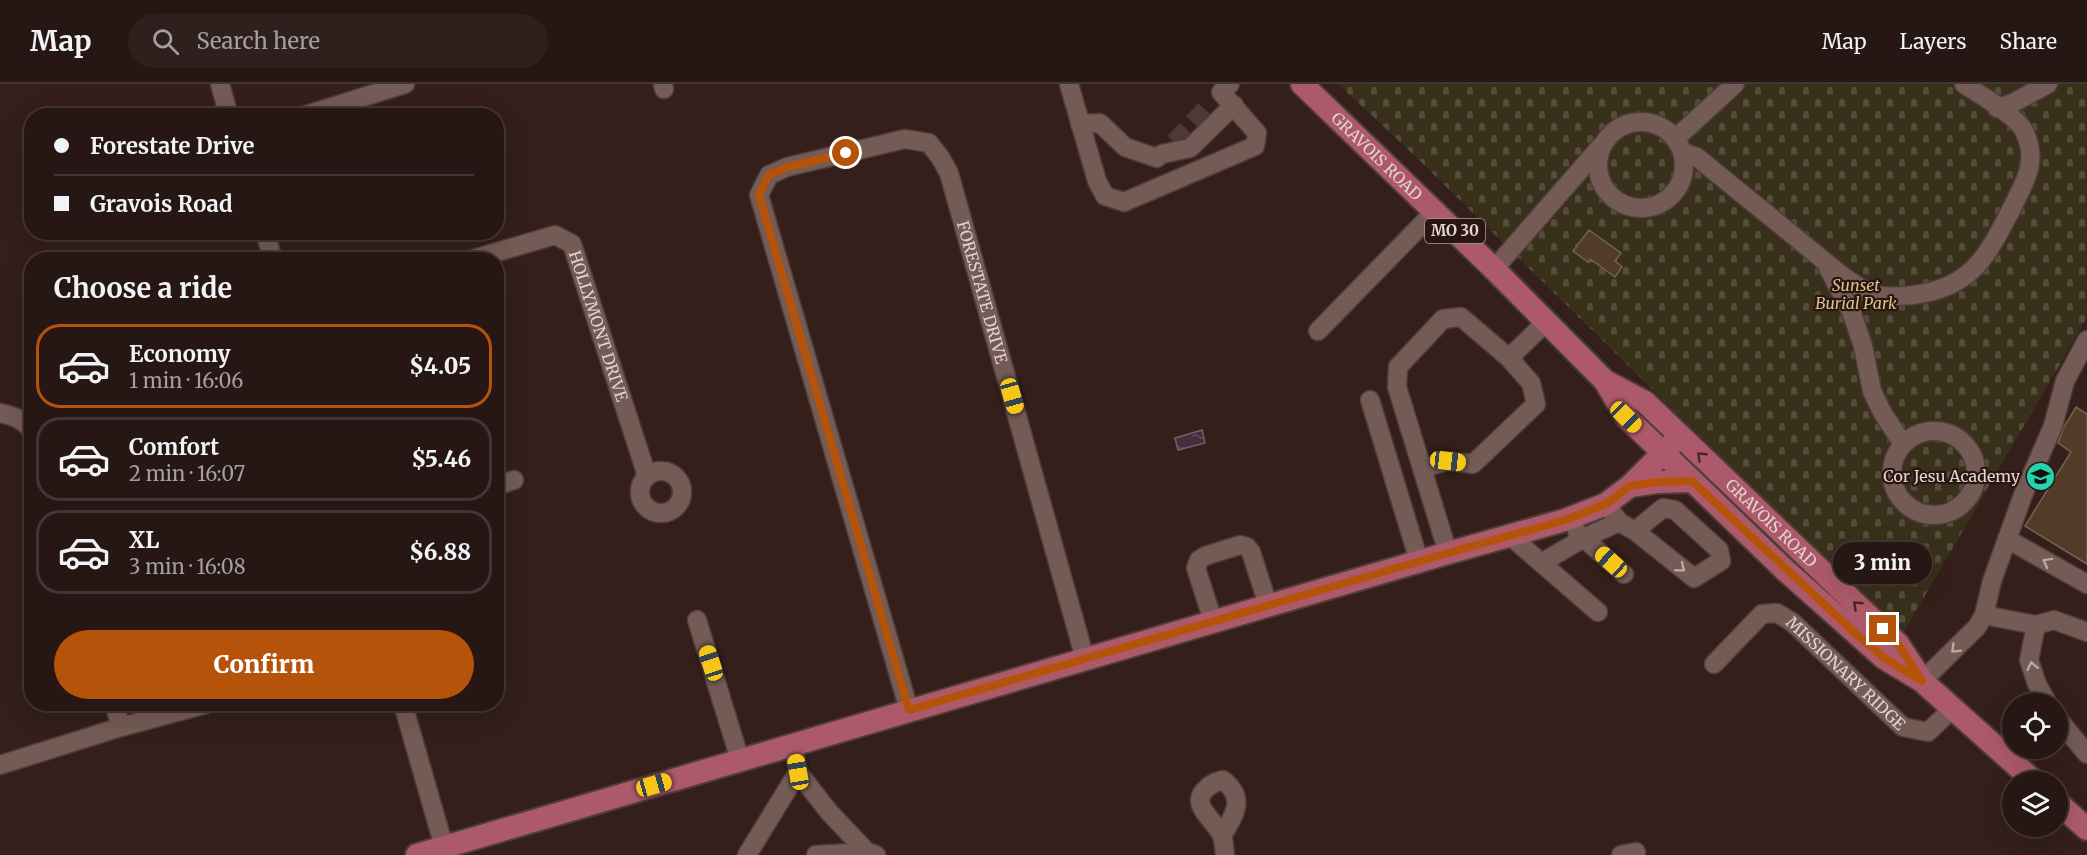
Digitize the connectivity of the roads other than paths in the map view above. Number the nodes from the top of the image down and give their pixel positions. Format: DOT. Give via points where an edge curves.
graph roads {
  1 [pos="220,84"];
  2 [pos="405,84"];
  3 [pos="1069,84"];
  4 [pos="1302,84"];
  5 [pos="1735,84"];
  6 [pos="1964,84"];
  7 [pos="2048,84"];
  8 [pos="1224,96"];
  9 [pos="227,108"];
  10 [pos="328,108"];
  11 [pos="1997,108"];
  12 [pos="1080,124"];
  13 [pos="1604,143"];
  14 [pos="1679,145"];
  15 [pos="1164,152"];
  16 [pos="1167,184"];
  17 [pos="1435,211"];
  18 [pos="497,252"];
  19 [pos="1825,261"];
  20 [pos="1494,269"];
  21 [pos="1546,322"];
  22 [pos="1318,331"];
  23 [pos="2087,340"];
  24 [pos="1509,358"];
  25 [pos="1605,381"];
  26 [pos="1370,400"];
  27 [pos="0,413"];
  28 [pos="24,422"];
  29 [pos="1680,436"];
  30 [pos="1904,444"];
  31 [pos="1663,454"];
  32 [pos="1423,468"];
  33 [pos="647,476"];
  34 [pos="514,480"];
  35 [pos="1692,481"];
  36 [pos="504,483"];
  37 [pos="1630,486"];
  38 [pos="1612,513"];
  39 [pos="1565,520"];
  40 [pos="1742,529"];
  41 [pos="1635,531"];
  42 [pos="1509,535"];
  43 [pos="1584,538"];
  44 [pos="2007,540"];
  45 [pos="1719,550"];
  46 [pos="1448,553"];
  47 [pos="1419,561"];
  48 [pos="1541,563"];
  49 [pos="1624,574"];
  50 [pos="2087,584"];
  51 [pos="1268,605"];
  52 [pos="1598,612"];
  53 [pos="1984,615"];
  54 [pos="697,620"];
  55 [pos="1213,621"];
  56 [pos="2036,625"];
  57 [pos="2087,632"];
  58 [pos="1085,659"];
  59 [pos="1714,664"];
  60 [pos="1922,681"];
  61 [pos="2042,693"];
  62 [pos="1953,708"];
  63 [pos="909,710"];
  64 [pos="116,711"];
  65 [pos="180,711"];
  66 [pos="406,711"];
  67 [pos="121,727"];
  68 [pos="2068,731"];
  69 [pos="793,744"];
  70 [pos="2087,754"];
  71 [pos="740,760"];
  72 [pos="0,765"];
  73 [pos="2023,771"];
  74 [pos="798,772"];
  75 [pos="2068,810"];
  76 [pos="2085,823"];
  77 [pos="1222,836"];
  78 [pos="444,847"];
  79 [pos="872,853"];
  80 [pos="417,855"];
  81 [pos="747,855"];
  82 [pos="816,855"];
  83 [pos="1225,855"];
  1 -- 9 [label="street"];
  2 -- 10 [label="street"];
  3 -- 12 [label="street"];
  4 -- 17 [label="main road, GRAVOIS ROAD / MO 30"];
  5 -- 14 [label="street"];
  6 -- 11 [label="street"];
  7 -- 11 [label="street"];
  8 -- 15 [label="street" via="1190,148"];
  8 -- 16 [label="street" via="1257,133 1255,146"];
  11 -- 19 [label="street" via="2024,129 2030,145 2030,171 1989,252 1967,275 1932,293 1877,295 1847,279"];
  12 -- 15 [label="street" via="1100,123 1125,147"];
  12 -- 16 [label="street" via="1105,196 1124,202"];
  13 -- 14 [label="street" via="1625,125 1639,122 1665,129"];
  13 -- 14 [label="street" via="1599,171 1603,184 1611,196 1637,208 1664,202 1675,192 1684,166"];
  13 -- 20 [label="street"];
  14 -- 19 [label="street"];
  15 -- 16 [label="street"];
  17 -- 20 [label="main road, GRAVOIS ROAD / MO 30"];
  17 -- 22 [label="street"];
  18 -- 33 [label="street, HOLLYMONT DRIVE" via="555,235 572,244"];
  19 -- 30 [label="street" via="1851,311 1872,391"];
  20 -- 21 [label="main road, GRAVOIS ROAD / MO 30"];
  21 -- 24 [label="street"];
  21 -- 25 [label="main road, GRAVOIS ROAD / MO 30"];
  23 -- 44 [label="street" via="2065,381 2053,426"];
  24 -- 32 [label="street" via="1531,383 1536,404 1473,464 1448,461"];
  24 -- 32 [label="street" via="1461,317 1443,320 1398,367 1397,387"];
  25 -- 29 [label="main road, GRAVOIS ROAD / MO 30" via="1645,402"];
  25 -- 31 [label="main road, GRAVOIS ROAD / MO 30" via="1626,417"];
  26 -- 47 [label="street"];
  27 -- 28 [label="street"];
  29 -- 31 [label="main road"];
  60 -- 29 [label="main road, GRAVOIS ROAD / MO 30, one-way" via="1898,644"];
  30 -- 30 [label="street" via="1892,469 1899,496 1921,513 1948,513 1960,507 1970,496 1976,470 1965,445 1941,432 1914,436"];
  31 -- 35 [label="main road, GRAVOIS ROAD / MO 30"];
  31 -- 37 [label="main road"];
  32 -- 46 [label="street"];
  34 -- 36 [label="street"];
  35 -- 37 [label="main road"];
  35 -- 40 [label="main road, GRAVOIS ROAD / MO 30"];
  37 -- 38 [label="main road"];
  38 -- 39 [label="main road"];
  38 -- 41 [label="street"];
  38 -- 43 [label="street"];
  39 -- 42 [label="main road"];
  39 -- 43 [label="street"];
  40 -- 45 [label="street"];
  40 -- 60 [label="main road, GRAVOIS ROAD / MO 30" via="1884,658"];
  41 -- 45 [label="street" via="1663,508 1675,510"];
  41 -- 45 [label="street, one-way" via="1694,578 1721,561"];
  42 -- 46 [label="main road"];
  42 -- 48 [label="street"];
  43 -- 48 [label="street"];
  43 -- 49 [label="street"];
  50 -- 44 [label="street, one-way"];
  44 -- 53 [label="street"];
  46 -- 47 [label="main road"];
  47 -- 51 [label="main road"];
  48 -- 52 [label="street"];
  51 -- 55 [label="main road"];
  51 -- 55 [label="street" via="1251,552 1240,545 1205,556 1197,564"];
  53 -- 56 [label="street"];
  53 -- 60 [label="street, one-way" via="1977,627"];
  54 -- 71 [label="street"];
  55 -- 58 [label="main road"];
  56 -- 57 [label="street" via="2054,620"];
  61 -- 56 [label="street, one-way" via="2029,660"];
  58 -- 63 [label="main road"];
  58 -- 63 [label="street, FORESTATE DRIVE" via="949,173 940,157 929,143 905,139 788,167 769,175 759,195"];
  59 -- 62 [label="street, MISSIONARY RIDGE" via="1762,614 1777,613 1792,622 1903,727 1928,732"];
  60 -- 62 [label="main road, GRAVOIS ROAD / MO 30"];
  62 -- 73 [label="main road, GRAVOIS ROAD / MO 30"];
  63 -- 69 [label="main road"];
  64 -- 67 [label="street"];
  65 -- 67 [label="street"];
  66 -- 78 [label="street"];
  67 -- 72 [label="street"];
  68 -- 70 [label="street"];
  69 -- 71 [label="main road"];
  69 -- 74 [label="street"];
  71 -- 78 [label="main road"];
  74 -- 79 [label="street" via="829,813"];
  74 -- 81 [label="street"];
  75 -- 76 [label="main road"];
  77 -- 83 [label="street"];
  78 -- 80 [label="main road"];
  79 -- 82 [label="street"];
}
